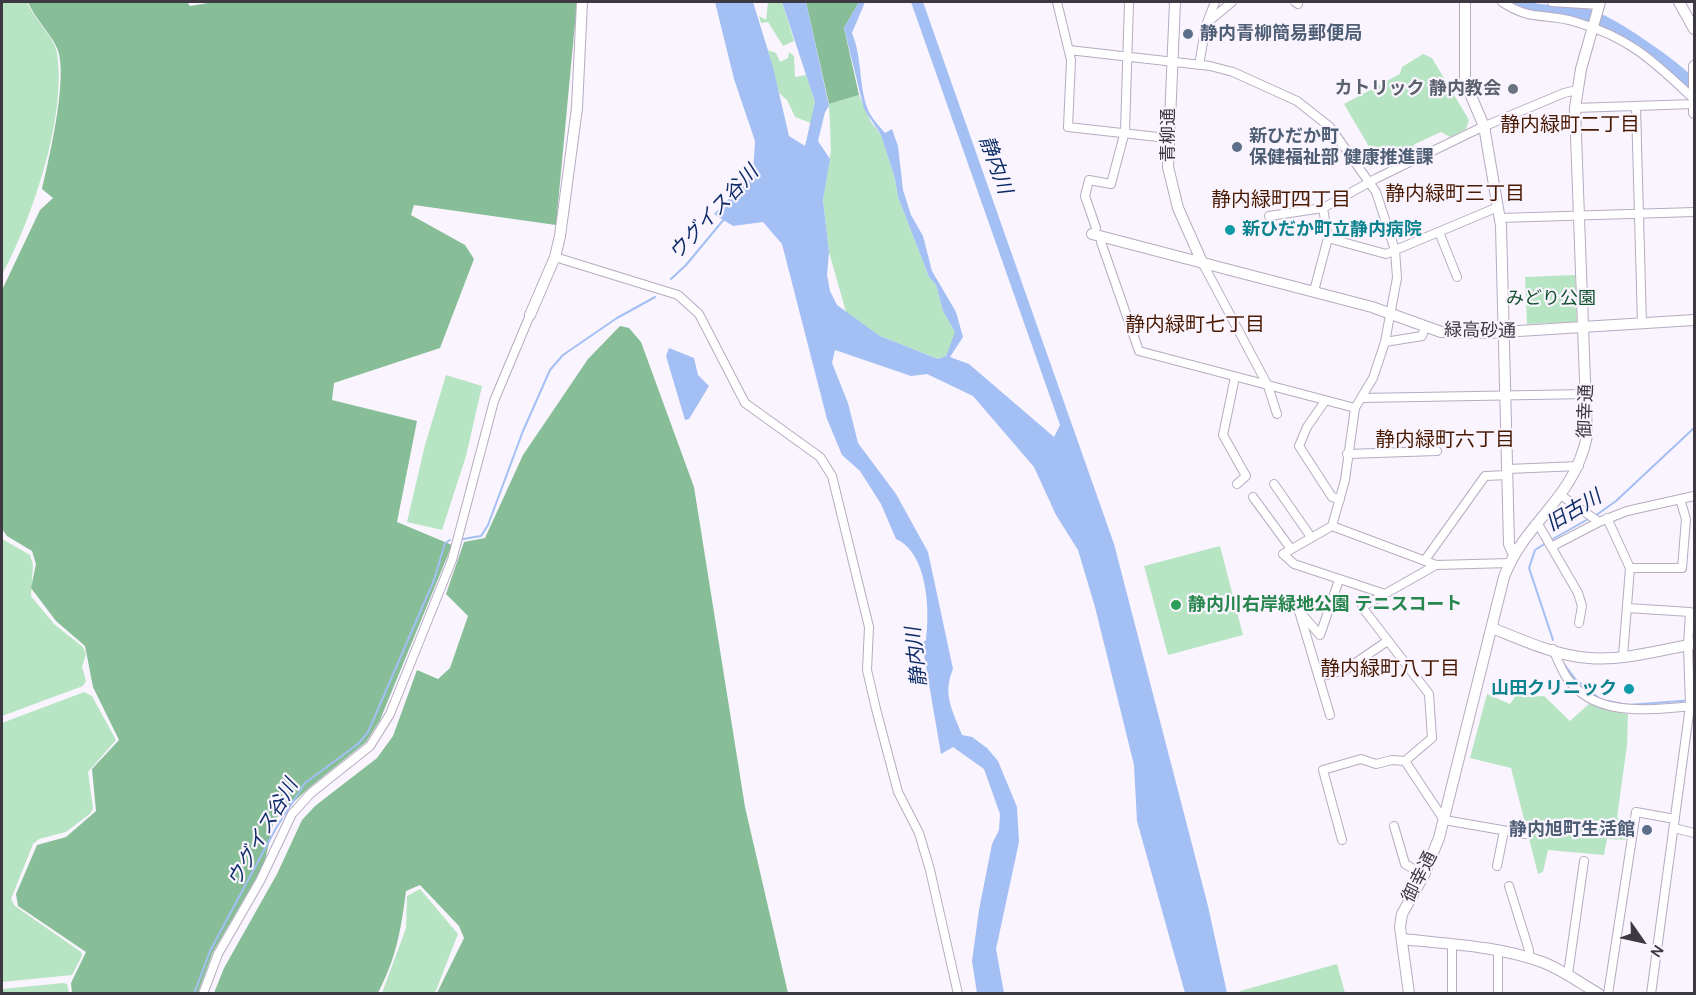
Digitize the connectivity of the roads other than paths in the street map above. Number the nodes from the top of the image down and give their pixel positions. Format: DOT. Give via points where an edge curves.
graph roads {
  1 [pos="582,2"];
  2 [pos="1057,2"];
  3 [pos="1129,2"];
  4 [pos="1175,2"];
  5 [pos="1215,2"];
  6 [pos="1232,2"];
  7 [pos="1465,2"];
  8 [pos="1502,2"];
  9 [pos="1552,2"];
  10 [pos="1679,2"];
  11 [pos="1599,5"];
  12 [pos="1206,25"];
  13 [pos="1593,25"];
  14 [pos="1695,29"];
  15 [pos="1070,50"];
  16 [pos="1127,56"];
  17 [pos="1171,63"];
  18 [pos="1199,65"];
  19 [pos="1695,66"];
  20 [pos="1694,77"];
  21 [pos="1577,90"];
  22 [pos="1694,94"];
  23 [pos="1694,99"];
  24 [pos="1694,104"];
  25 [pos="1636,106"];
  26 [pos="1575,108"];
  27 [pos="1695,113"];
  28 [pos="1484,126"];
  29 [pos="1125,131"];
  30 [pos="1167,138"];
  31 [pos="1370,182"];
  32 [pos="1323,208"];
  33 [pos="1499,212"];
  34 [pos="1695,212"];
  35 [pos="1639,215"];
  36 [pos="1269,216"];
  37 [pos="1580,216"];
  38 [pos="1094,231"];
  39 [pos="1439,232"];
  40 [pos="1328,238"];
  41 [pos="1101,242"];
  42 [pos="1395,250"];
  43 [pos="555,257"];
  44 [pos="1202,262"];
  45 [pos="1457,277"];
  46 [pos="1314,291"];
  47 [pos="1391,314"];
  48 [pos="530,315"];
  49 [pos="1695,320"];
  50 [pos="1642,324"];
  51 [pos="1425,327"];
  52 [pos="1585,328"];
  53 [pos="1505,332"];
  54 [pos="1385,342"];
  55 [pos="1235,377"];
  56 [pos="1268,386"];
  57 [pos="1588,394"];
  58 [pos="1506,397"];
  59 [pos="1361,398"];
  60 [pos="1325,401"];
  61 [pos="1355,408"];
  62 [pos="1277,414"];
  63 [pos="1437,451"];
  64 [pos="1347,454"];
  65 [pos="1579,466"];
  66 [pos="1508,472"];
  67 [pos="1237,484"];
  68 [pos="1274,484"];
  69 [pos="1562,496"];
  70 [pos="1695,496"];
  71 [pos="1253,497"];
  72 [pos="1680,498"];
  73 [pos="1340,499"];
  74 [pos="1598,520"];
  75 [pos="1538,524"];
  76 [pos="1332,526"];
  77 [pos="1311,537"];
  78 [pos="1550,544"];
  79 [pos="1291,549"];
  80 [pos="1512,559"];
  81 [pos="1425,560"];
  82 [pos="1436,565"];
  83 [pos="1630,568"];
  84 [pos="1339,580"];
  85 [pos="1385,594"];
  86 [pos="1627,608"];
  87 [pos="1579,623"];
  88 [pos="1492,628"];
  89 [pos="1386,642"];
  90 [pos="1691,645"];
  91 [pos="1553,649"];
  92 [pos="1623,656"];
  93 [pos="1319,677"];
  94 [pos="1691,703"];
  95 [pos="1330,715"];
  96 [pos="1405,761"];
  97 [pos="1444,820"];
  98 [pos="1675,824"];
  99 [pos="1394,826"];
  100 [pos="1504,831"];
  101 [pos="1695,833"];
  102 [pos="1525,834"];
  103 [pos="1342,840"];
  104 [pos="1584,861"];
  105 [pos="1497,866"];
  106 [pos="1424,875"];
  107 [pos="1509,886"];
  108 [pos="1402,939"];
  109 [pos="1452,945"];
  110 [pos="1498,951"];
  111 [pos="1529,958"];
  112 [pos="1568,974"];
  113 [pos="203,993"];
  114 [pos="958,993"];
  115 [pos="1409,993"];
  116 [pos="1452,993"];
  117 [pos="1498,993"];
  118 [pos="1599,993"];
  119 [pos="1608,993"];
  120 [pos="1651,993"];
  1 -- 43 [label="street" via="576,108"];
  2 -- 15 [label="street"];
  3 -- 16 [label="street"];
  4 -- 17 [label="street, 青柳通"];
  5 -- 12 [label="street"];
  6 -- 12 [label="street"];
  7 -- 28 [label="street" via="1465,82"];
  8 -- 13 [label="street" via="1526,15"];
  9 -- 11 [label="street"];
  10 -- 14 [label="street"];
  11 -- 13 [label="street, 御幸通"];
  12 -- 18 [label="street"];
  13 -- 21 [label="street, 御幸通"];
  13 -- 23 [label="street" via="1616,35 1660,66"];
  15 -- 16 [label="street"];
  15 -- 29 [label="street" via="1068,127"];
  16 -- 17 [label="street"];
  16 -- 29 [label="street"];
  17 -- 18 [label="street"];
  17 -- 30 [label="street, 青柳通"];
  18 -- 31 [label="street" via="1233,72 1304,105 1336,134"];
  19 -- 20 [label="street"];
  20 -- 22 [label="street"];
  21 -- 26 [label="street, 御幸通"];
  21 -- 28 [label="street"];
  22 -- 23 [label="street"];
  23 -- 24 [label="street"];
  24 -- 25 [label="street"];
  24 -- 27 [label="street"];
  25 -- 26 [label="street"];
  25 -- 35 [label="street"];
  26 -- 37 [label="street, 御幸通"];
  28 -- 31 [label="street"];
  28 -- 33 [label="street"];
  29 -- 30 [label="street"];
  29 -- 38 [label="street" via="1111,184 1089,180 1085,196"];
  30 -- 44 [label="street, 青柳通" via="1168,166 1178,208"];
  31 -- 32 [label="street"];
  31 -- 42 [label="street"];
  32 -- 36 [label="street"];
  32 -- 40 [label="street"];
  33 -- 37 [label="street"];
  33 -- 39 [label="street"];
  33 -- 53 [label="street"];
  34 -- 35 [label="street"];
  35 -- 37 [label="street"];
  35 -- 50 [label="street"];
  37 -- 52 [label="street, 御幸通"];
  38 -- 44 [label="street, 緑高砂通"];
  39 -- 42 [label="street"];
  39 -- 45 [label="street"];
  40 -- 42 [label="street" via="1386,254"];
  40 -- 46 [label="street"];
  41 -- 55 [label="street" via="1139,351"];
  42 -- 47 [label="street" via="1397,278"];
  43 -- 48 [label="street"];
  43 -- 114 [label="street" via="678,295 699,314 745,403 820,457 832,476 869,627 867,670 874,699 898,792 919,833 930,870"];
  44 -- 46 [label="street, 緑高砂通"];
  44 -- 56 [label="street"];
  46 -- 47 [label="street, 緑高砂通"];
  47 -- 51 [label="street, 緑高砂通"];
  47 -- 54 [label="street"];
  48 -- 113 [label="street" via="494,401 452,560 382,729 370,747 292,813 218,954"];
  49 -- 50 [label="street, 緑高砂通"];
  50 -- 52 [label="street, 緑高砂通"];
  51 -- 53 [label="street, 緑高砂通" via="1466,334"];
  51 -- 54 [label="street" via="1422,336"];
  52 -- 53 [label="street, 緑高砂通"];
  52 -- 57 [label="street, 御幸通"];
  53 -- 58 [label="street"];
  54 -- 59 [label="street" via="1373,378"];
  55 -- 56 [label="street"];
  55 -- 67 [label="street" via="1223,435 1246,476"];
  56 -- 60 [label="street"];
  56 -- 62 [label="street"];
  57 -- 58 [label="street"];
  57 -- 65 [label="street, 御幸通" via="1587,436"];
  58 -- 59 [label="street"];
  58 -- 66 [label="street"];
  59 -- 61 [label="street"];
  60 -- 61 [label="street"];
  60 -- 73 [label="street" via="1299,446 1332,497"];
  61 -- 64 [label="street"];
  63 -- 64 [label="street"];
  64 -- 73 [label="street"];
  65 -- 66 [label="street"];
  65 -- 69 [label="street, 御幸通"];
  66 -- 80 [label="street"];
  66 -- 81 [label="street" via="1485,476"];
  68 -- 77 [label="street"];
  69 -- 74 [label="street"];
  69 -- 75 [label="street, 御幸通"];
  70 -- 72 [label="street"];
  71 -- 79 [label="street"];
  72 -- 74 [label="street"];
  72 -- 83 [label="street" via="1686,519 1682,568"];
  73 -- 76 [label="street"];
  74 -- 78 [label="street"];
  74 -- 83 [label="street"];
  75 -- 78 [label="street"];
  75 -- 80 [label="street, 御幸通"];
  76 -- 77 [label="street"];
  76 -- 81 [label="street"];
  77 -- 79 [label="street"];
  78 -- 87 [label="street" via="1578,593 1582,606"];
  79 -- 84 [label="street" via="1283,554 1294,564"];
  80 -- 82 [label="street"];
  80 -- 88 [label="street, 御幸通"];
  81 -- 82 [label="street"];
  82 -- 85 [label="street"];
  83 -- 86 [label="street"];
  84 -- 85 [label="street"];
  84 -- 93 [label="street" via="1320,635 1299,611"];
  85 -- 89 [label="street" via="1362,607"];
  86 -- 90 [label="street" via="1690,612"];
  86 -- 92 [label="street"];
  88 -- 91 [label="street"];
  88 -- 97 [label="street, 御幸通"];
  89 -- 93 [label="street" via="1345,670"];
  89 -- 96 [label="street" via="1429,694 1432,738"];
  90 -- 92 [label="street"];
  90 -- 94 [label="street"];
  91 -- 92 [label="street" via="1589,658"];
  91 -- 94 [label="street" via="1578,690 1605,705 1617,709"];
  93 -- 95 [label="street"];
  94 -- 98 [label="street"];
  96 -- 97 [label="street"];
  96 -- 103 [label="street" via="1376,764 1360,759 1323,770"];
  97 -- 100 [label="street"];
  97 -- 106 [label="street, 御幸通"];
  98 -- 101 [label="street"];
  98 -- 119 [label="street" via="1636,812"];
  98 -- 120 [label="street"];
  99 -- 106 [label="street" via="1405,864"];
  100 -- 102 [label="street"];
  100 -- 105 [label="street"];
  104 -- 112 [label="street"];
  106 -- 108 [label="street, 御幸通" via="1402,914"];
  107 -- 111 [label="street"];
  108 -- 109 [label="street"];
  108 -- 115 [label="street, 御幸通"];
  109 -- 110 [label="street"];
  109 -- 116 [label="street"];
  110 -- 111 [label="street"];
  110 -- 117 [label="street"];
  111 -- 112 [label="street"];
  112 -- 118 [label="street"];
}
